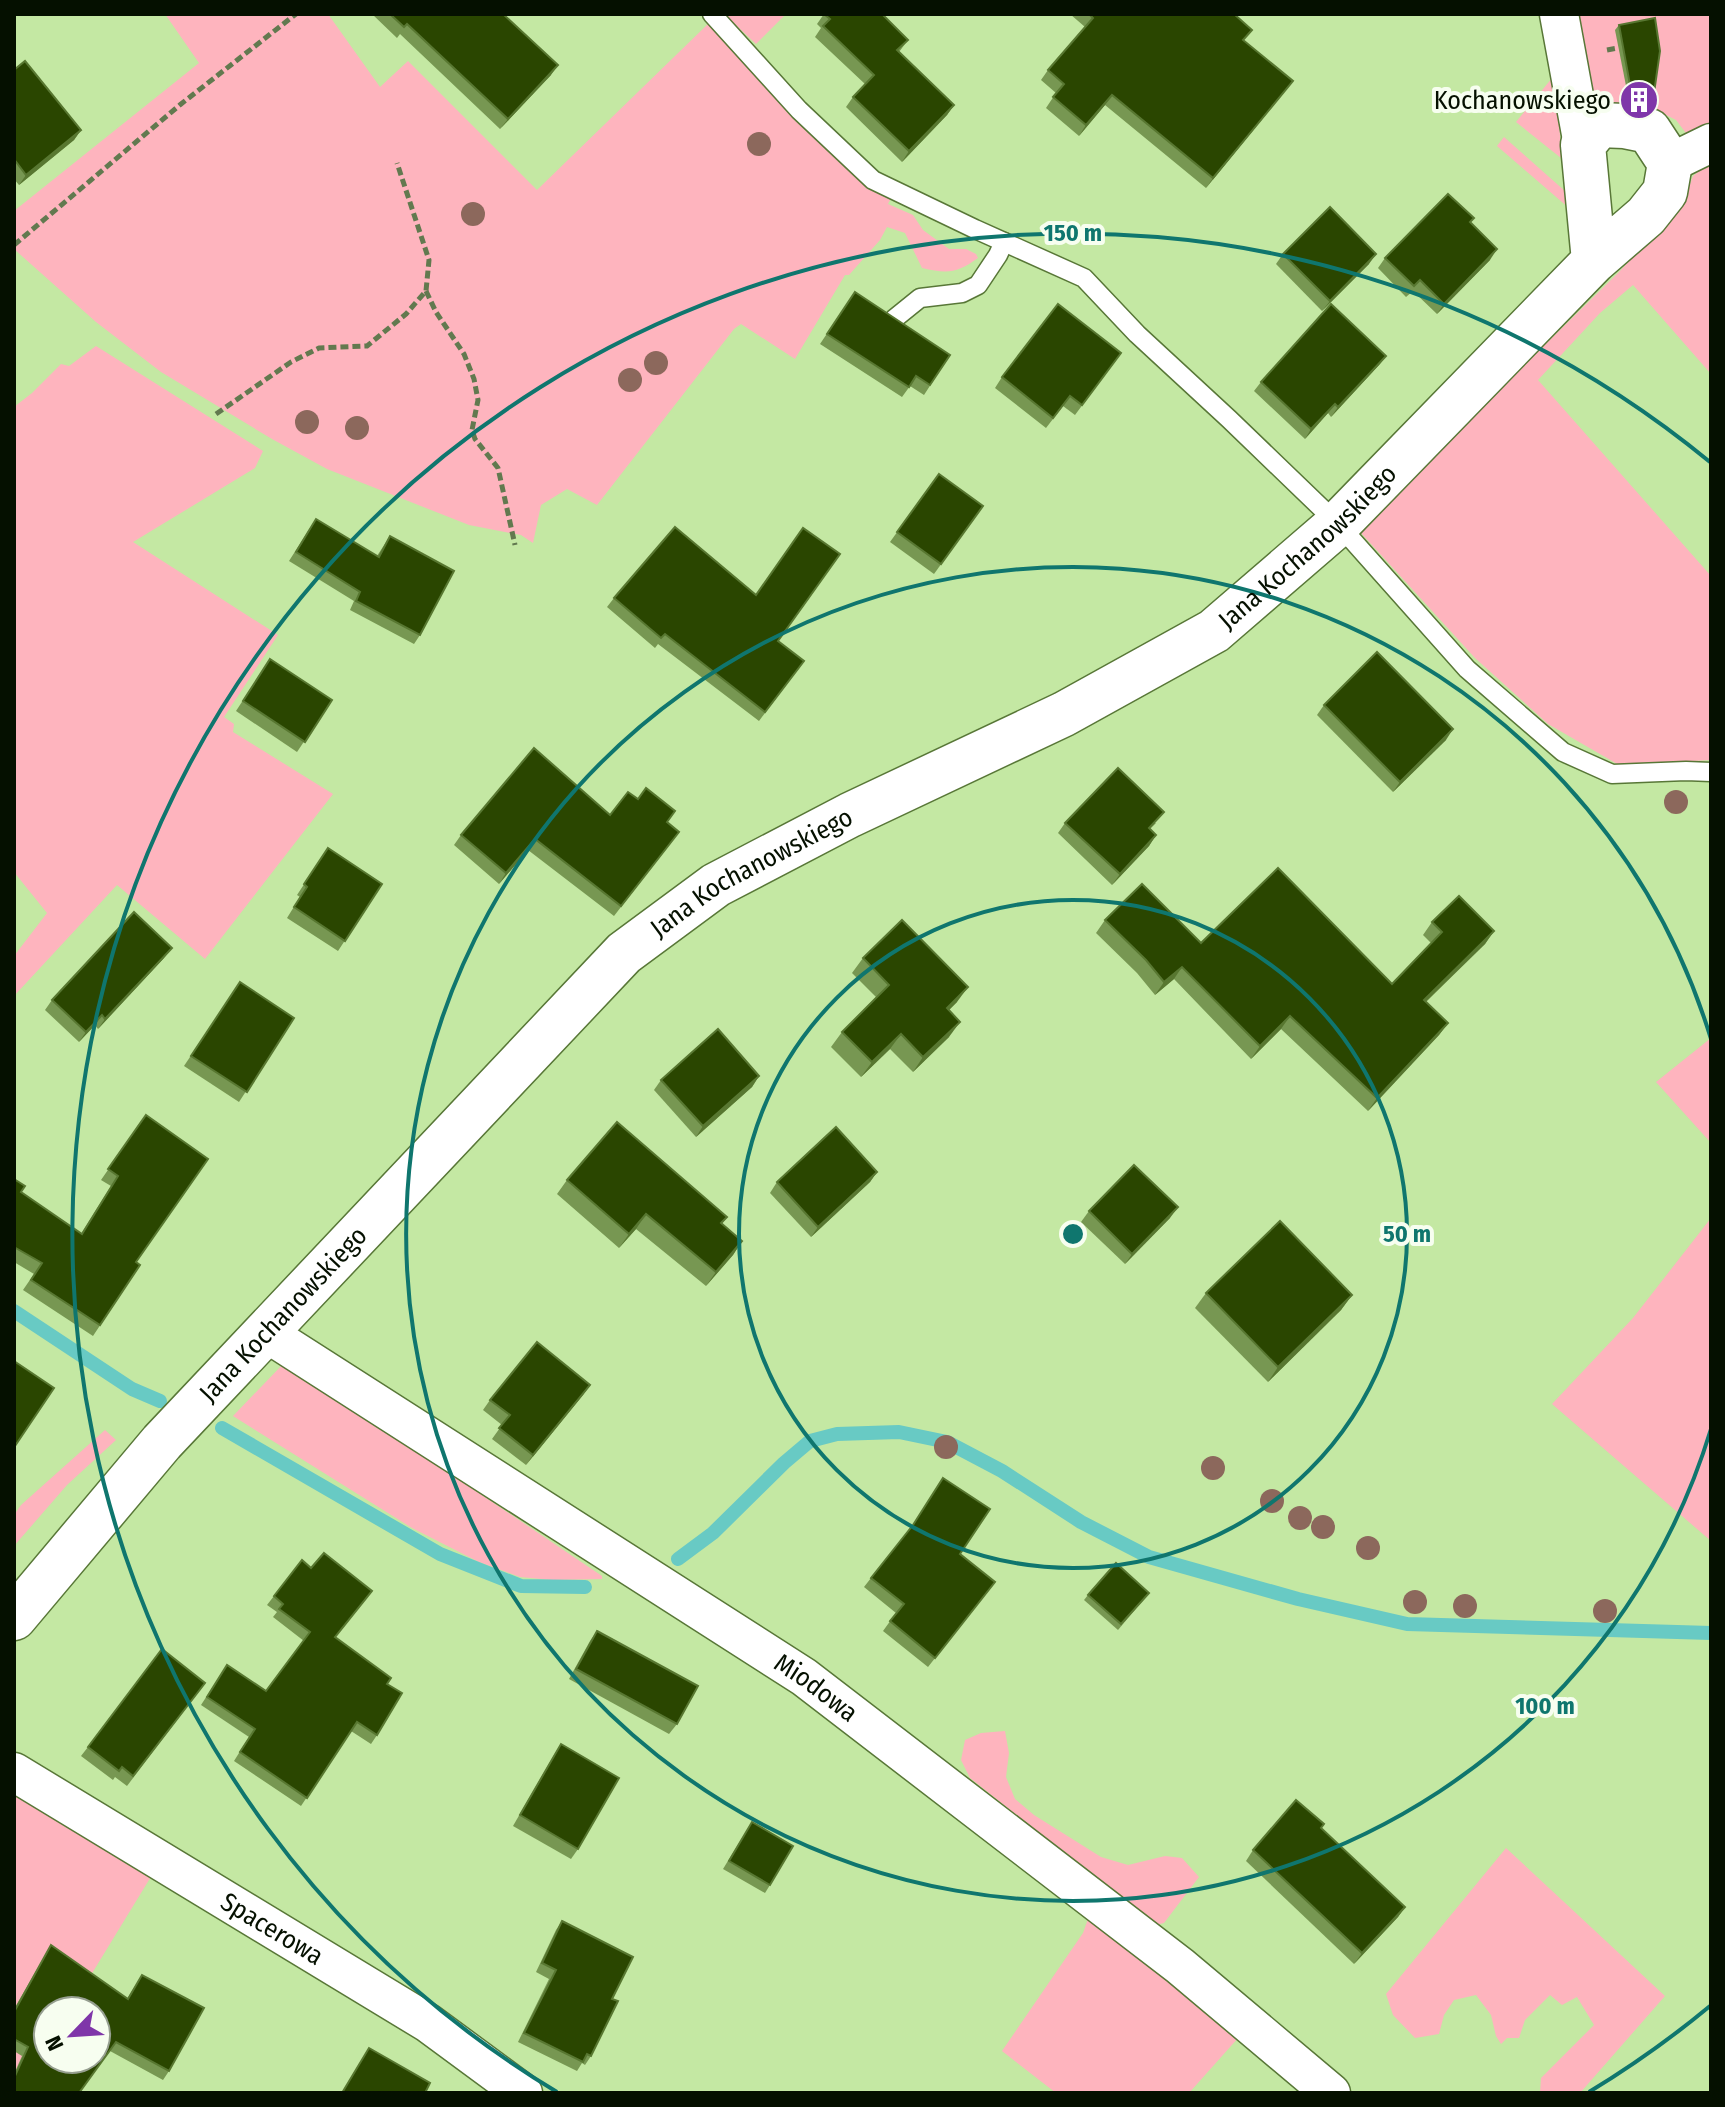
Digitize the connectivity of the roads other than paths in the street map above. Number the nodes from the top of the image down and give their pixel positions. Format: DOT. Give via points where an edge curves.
graph roads {
  1 [pos="712,14"];
  2 [pos="1559,14"];
  3 [pos="1711,143"];
  4 [pos="1583,145"];
  5 [pos="1670,163"];
  6 [pos="1004,242"];
  7 [pos="1594,261"];
  8 [pos="894,319"];
  9 [pos="1338,524"];
  10 [pos="1711,772"];
  11 [pos="265,1332"];
  12 [pos="14,1618"];
  13 [pos="14,1772"];
  14 [pos="523,2093"];
  15 [pos="1331,2093"];
  1 -- 6 [label="lane" via="799,110 873,180"];
  2 -- 4 [label="street"];
  3 -- 5 [label="street"];
  4 -- 5 [label="street" via="1599,125 1649,131"];
  4 -- 7 [label="street"];
  5 -- 7 [label="street, Jana Kochanowskiego" via="1665,192"];
  6 -- 8 [label="lane" via="978,285 962,293 920,298"];
  6 -- 9 [label="lane" via="1084,278"];
  7 -- 9 [label="street, Jana Kochanowskiego"];
  9 -- 10 [label="lane" via="1467,669 1563,752 1612,774"];
  9 -- 11 [label="street, Jana Kochanowskiego" via="1214,631 1064,714 716,885 624,953"];
  11 -- 12 [label="street, Jana Kochanowskiego" via="162,1442"];
  11 -- 15 [label="street, Miodowa" via="804,1677 1180,1966"];
  13 -- 14 [label="street, Spacerowa" via="428,2023"];
}
